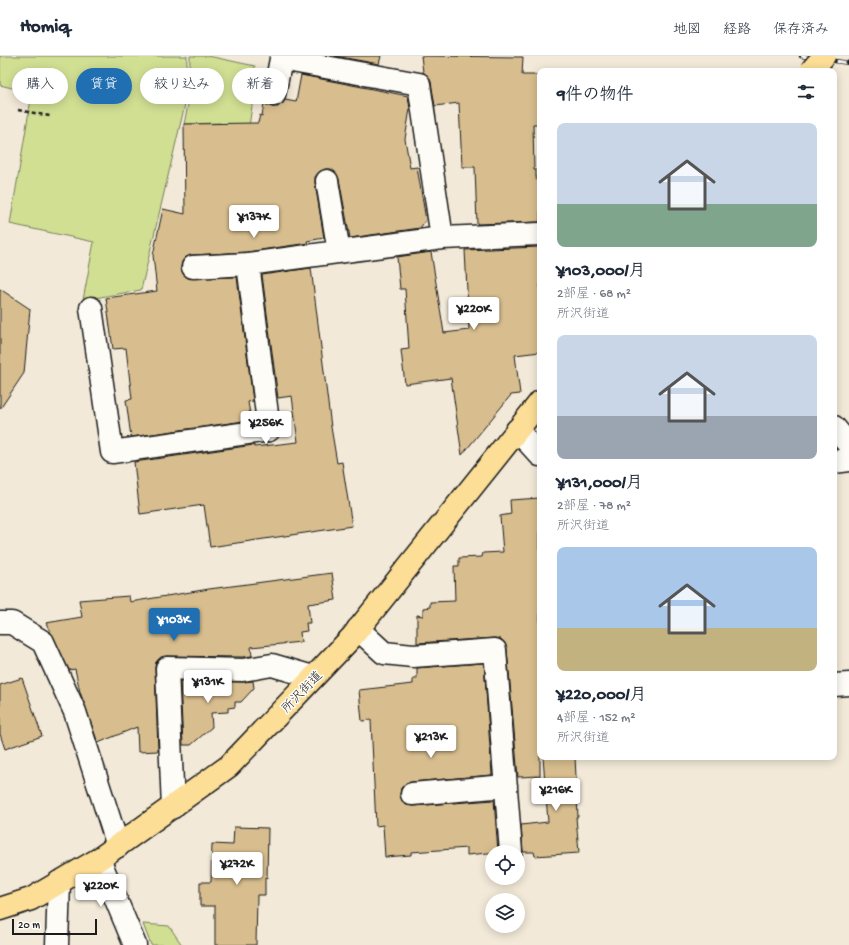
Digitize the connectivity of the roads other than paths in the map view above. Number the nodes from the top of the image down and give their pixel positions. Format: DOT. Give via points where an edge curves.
graph roads {
  1 [pos="824,56"];
  2 [pos="279,68"];
  3 [pos="814,68"];
  4 [pos="327,181"];
  5 [pos="537,234"];
  6 [pos="442,238"];
  7 [pos="339,252"];
  8 [pos="248,264"];
  9 [pos="194,267"];
  10 [pos="91,308"];
  11 [pos="537,406"];
  12 [pos="516,430"];
  13 [pos="837,431"];
  14 [pos="849,445"];
  15 [pos="537,452"];
  16 [pos="849,460"];
  17 [pos="837,462"];
  18 [pos="0,623"];
  19 [pos="358,629"];
  20 [pos="313,677"];
  21 [pos="849,684"];
  22 [pos="837,685"];
  23 [pos="506,786"];
  24 [pos="412,794"];
  25 [pos="173,808"];
  26 [pos="510,845"];
  27 [pos="118,846"];
  28 [pos="99,859"];
  29 [pos="59,882"];
  30 [pos="0,909"];
  31 [pos="57,945"];
  32 [pos="134,945"];
  1 -- 3 [label="main road, bridge"];
  2 -- 6 [label="street" via="281,59 419,84"];
  4 -- 7 [label="street"];
  5 -- 6 [label="street"];
  6 -- 7 [label="street"];
  7 -- 8 [label="street"];
  8 -- 9 [label="street"];
  8 -- 10 [label="street" via="269,430 112,452"];
  11 -- 12 [label="main road, 所沢街道"];
  12 -- 15 [label="street"];
  12 -- 19 [label="main road, 所沢街道"];
  13 -- 14 [label="street"];
  16 -- 17 [label="street"];
  18 -- 27 [label="street" via="12,623 43,642 75,712"];
  19 -- 20 [label="main road, 所沢街道"];
  19 -- 23 [label="street" via="384,653 413,656 495,650"];
  20 -- 25 [label="main road, 所沢街道" via="229,766"];
  20 -- 25 [label="street" via="272,665 243,670 167,668"];
  21 -- 22 [label="street"];
  23 -- 24 [label="street"];
  23 -- 26 [label="street"];
  25 -- 27 [label="main road, 所沢街道"];
  27 -- 28 [label="main road, 所沢街道"];
  28 -- 29 [label="main road, 所沢街道"];
  28 -- 32 [label="street"];
  29 -- 30 [label="main road, 所沢街道" via="31,899"];
  29 -- 31 [label="street"];
}
